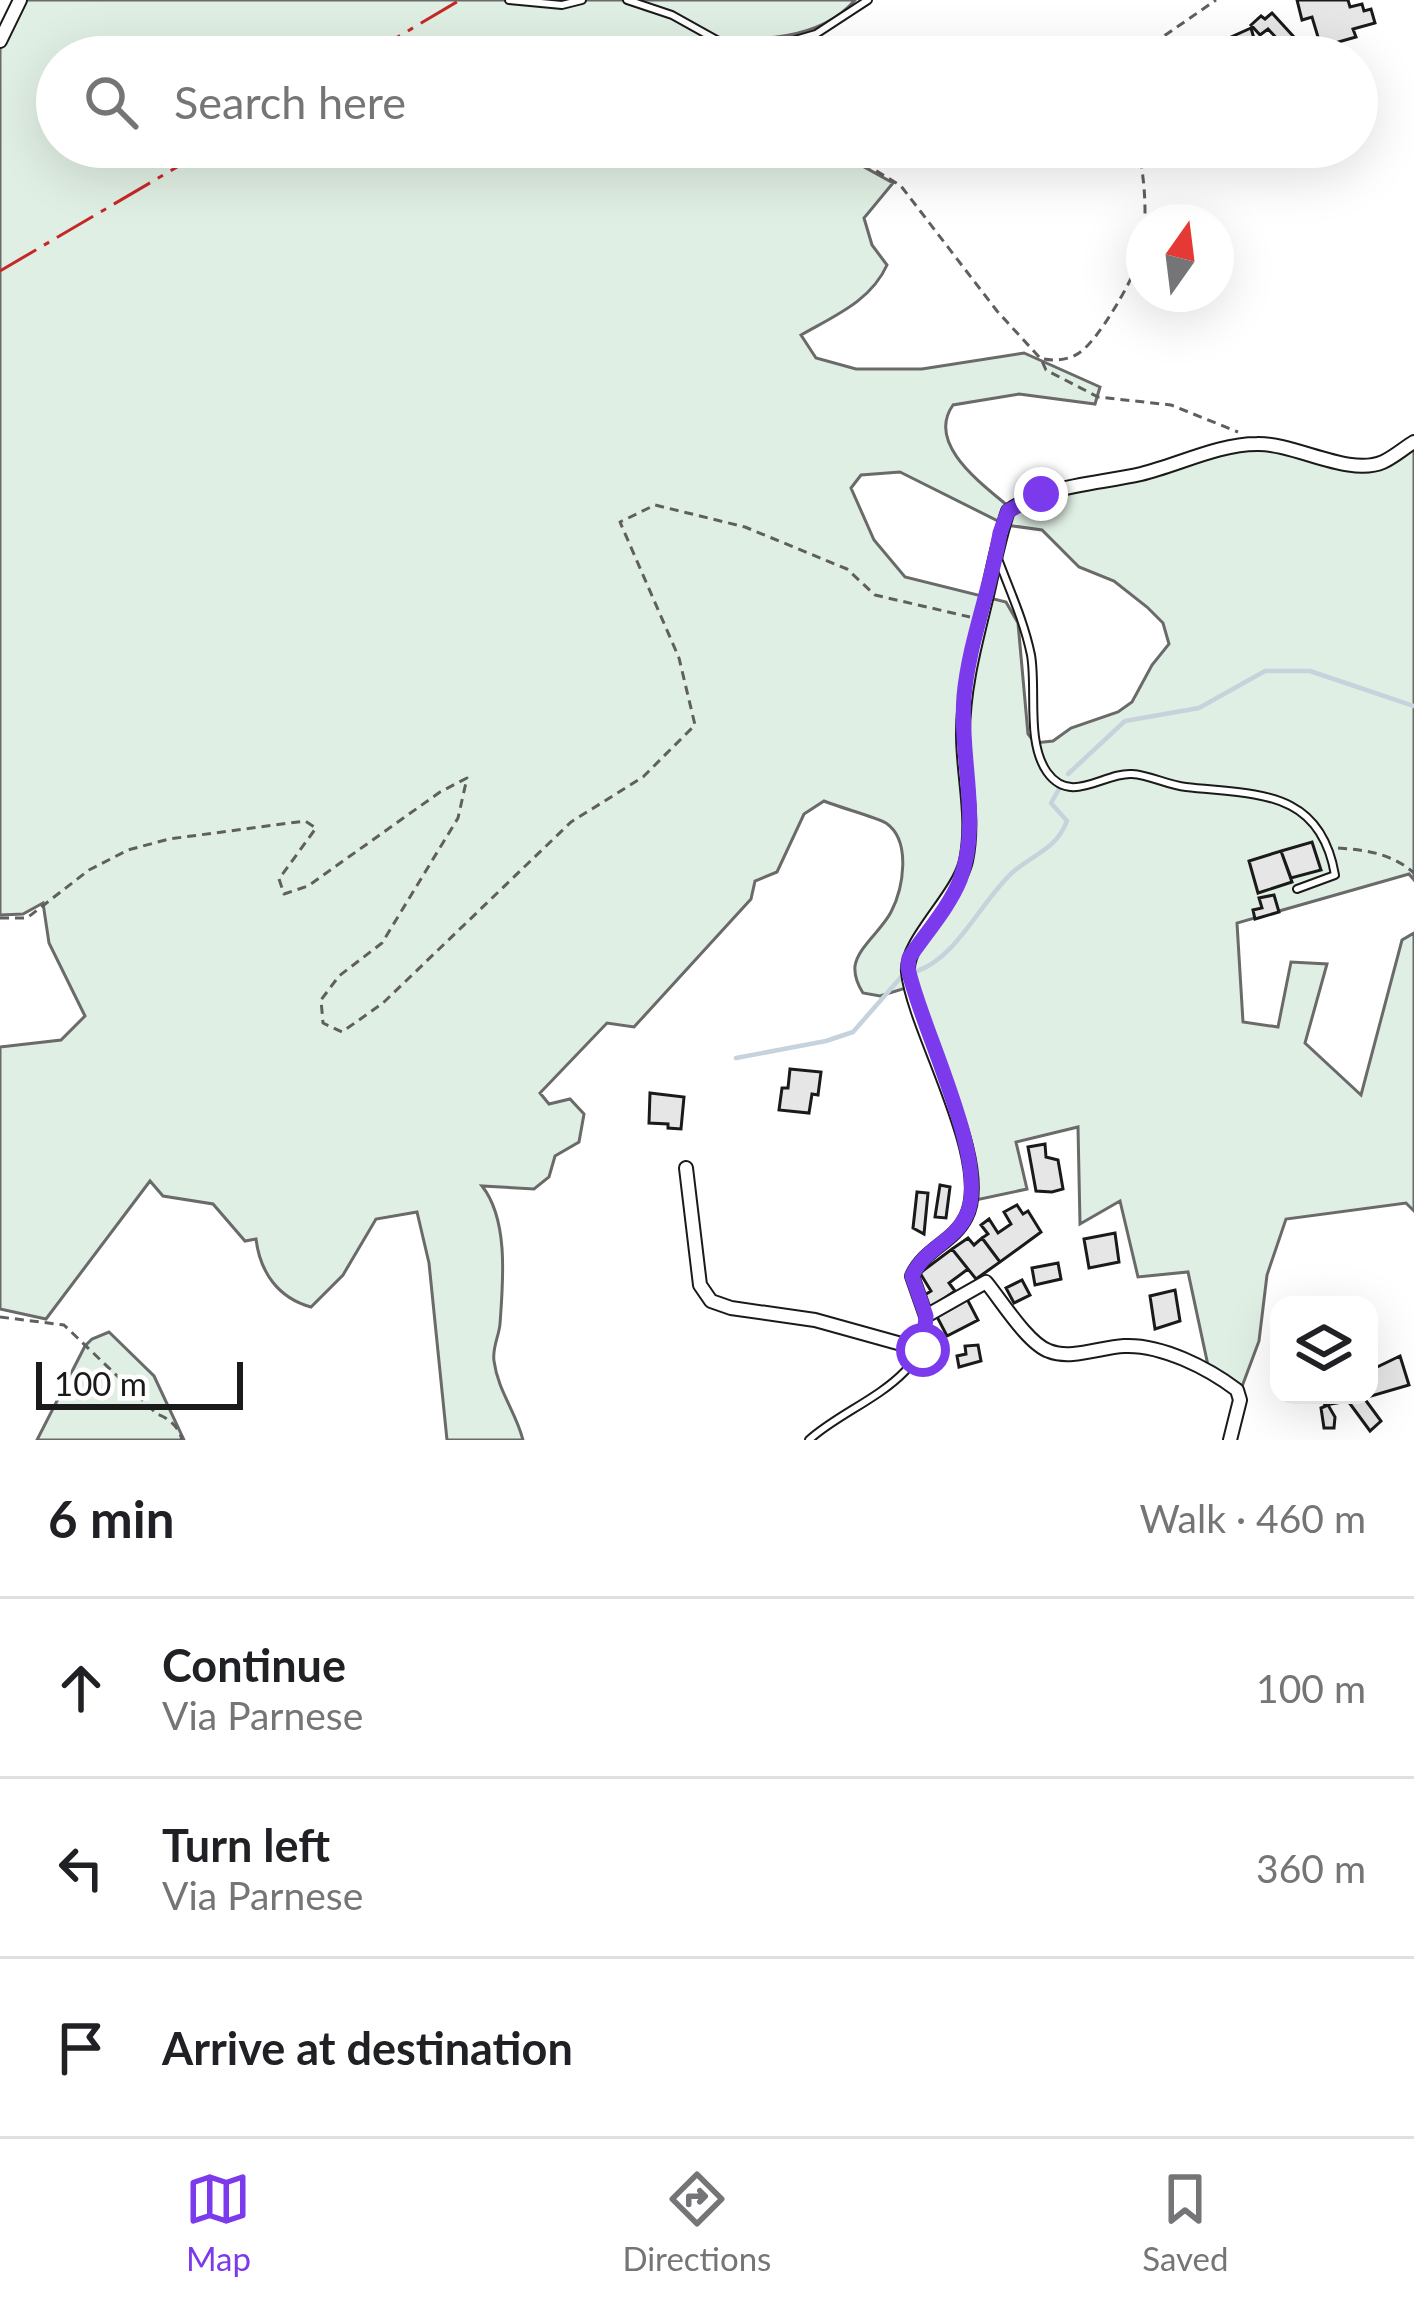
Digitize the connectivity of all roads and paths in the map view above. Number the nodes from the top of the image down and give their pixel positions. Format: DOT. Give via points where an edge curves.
graph roads {
  1 [pos="20,0"];
  2 [pos="508,0"];
  3 [pos="582,0"];
  4 [pos="627,0"];
  5 [pos="868,0"];
  6 [pos="1216,0"];
  7 [pos="710,36"];
  8 [pos="810,36"];
  9 [pos="1164,36"];
  10 [pos="0,41"];
  11 [pos="872,168"];
  12 [pos="1142,168"];
  13 [pos="1041,358"];
  14 [pos="1414,442"];
  15 [pos="1250,444"];
  16 [pos="996,556"];
  17 [pos="981,620"];
  18 [pos="1330,848"];
  19 [pos="1414,873"];
  20 [pos="1297,889"];
  21 [pos="0,918"];
  22 [pos="686,1168"];
  23 [pos="926,1316"];
  24 [pos="0,1317"];
  25 [pos="923,1350"];
  26 [pos="182,1440"];
  27 [pos="808,1440"];
  28 [pos="1230,1440"];
  1 -- 10 [label="street"];
  2 -- 3 [label="lane"];
  4 -- 7 [label="lane"];
  5 -- 8 [label="lane"];
  6 -- 9 [label="path"];
  11 -- 13 [label="path" via="901,186"];
  12 -- 13 [label="path" via="1139,260 1081,352"];
  13 -- 15 [label="path" via="1046,370 1098,397 1171,405 1242,433"];
  14 -- 15 [label="street" via="1367,466"];
  15 -- 16 [label="street" via="1025,500 1008,511"];
  16 -- 17 [label="street"];
  16 -- 18 [label="lane" via="1031,657 1045,770 1058,782 1075,788 1126,774 1251,790 1295,811"];
  17 -- 21 [label="path" via="875,595 847,569 745,527 655,505 620,522 679,658 695,725 643,777 571,822 383,1003 342,1032 322,1024 321,1000 382,943 458,818 467,778 308,886 284,894 279,879 316,828 305,821 128,850 27,918"];
  17 -- 23 [label="street" via="964,692 966,861 908,968 970,1178 966,1217 920,1258 912,1276"];
  18 -- 19 [label="path" via="1361,848"];
  18 -- 20 [label="lane" via="1335,875"];
  22 -- 25 [label="street" via="700,1285 711,1300"];
  23 -- 25 [label="lane"];
  23 -- 28 [label="street" via="986,1282 1048,1352 1126,1345 1189,1363 1237,1390"];
  24 -- 26 [label="path" via="64,1325"];
  25 -- 27 [label="lane" via="910,1368"];
}
